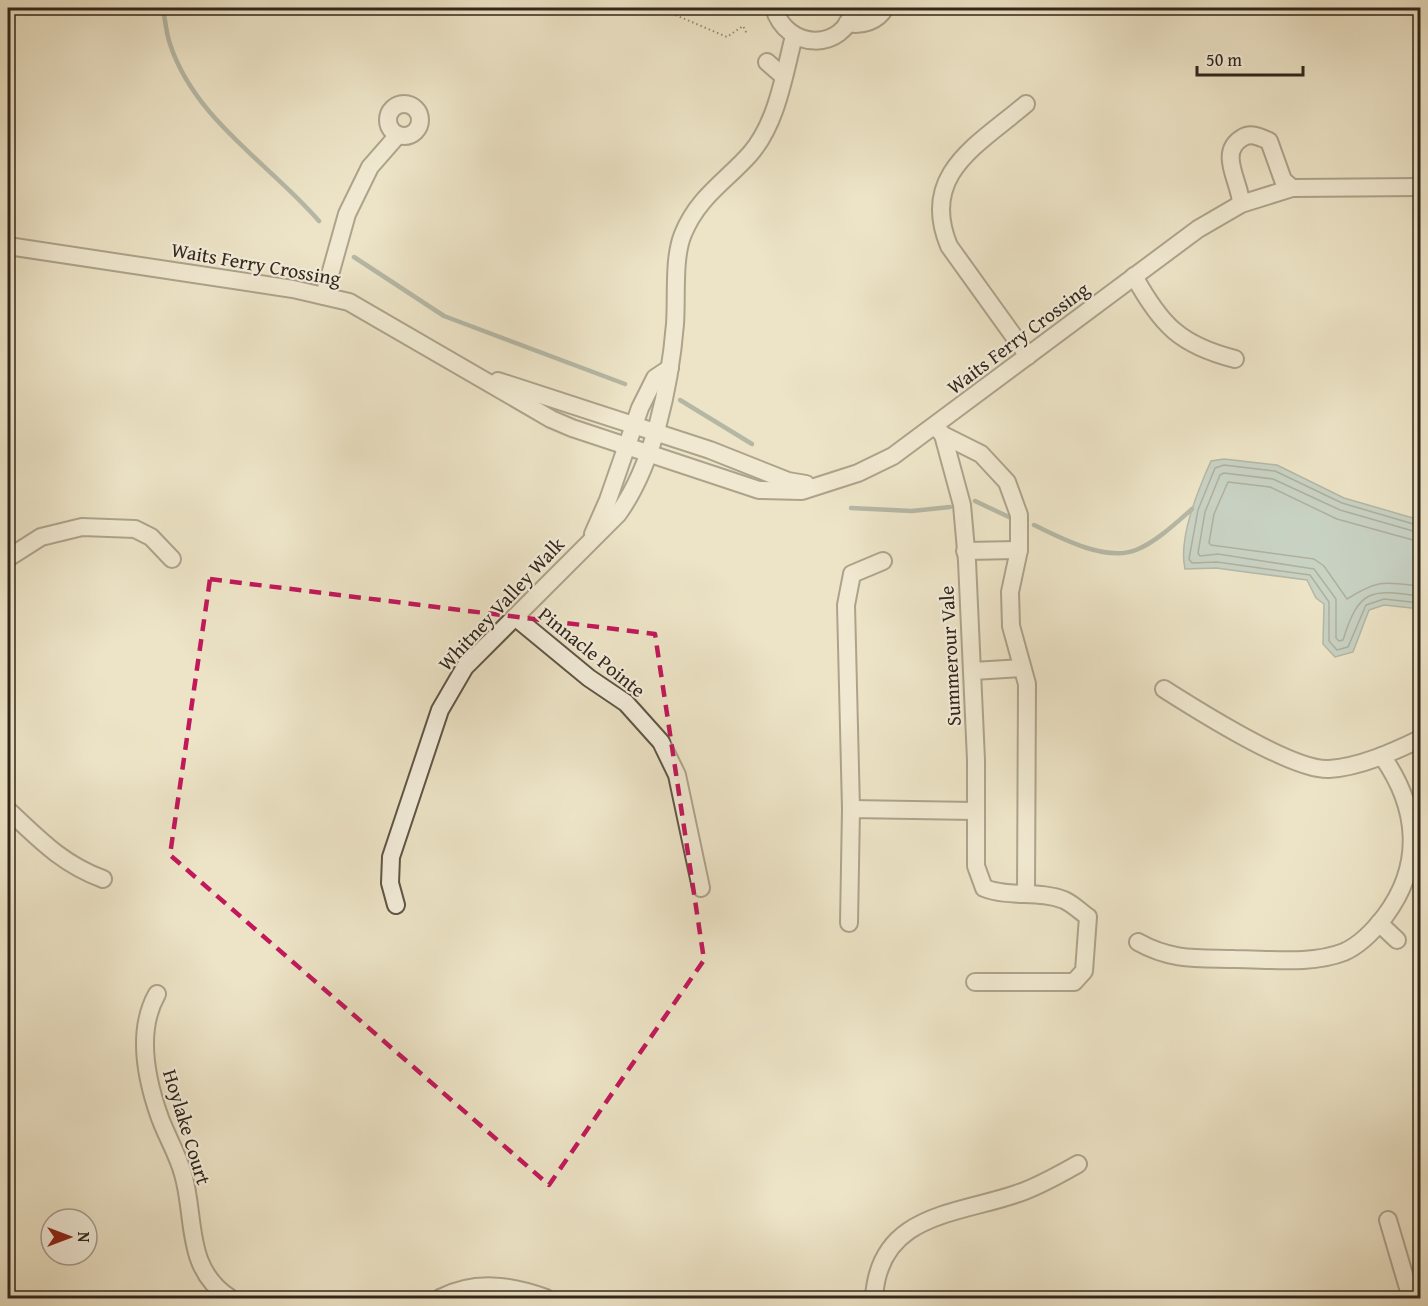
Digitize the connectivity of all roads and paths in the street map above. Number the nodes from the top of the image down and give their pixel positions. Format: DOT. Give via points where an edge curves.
graph roads {
  1 [pos="659,8"];
  2 [pos="774,8"];
  3 [pos="854,8"];
  4 [pos="885,8"];
  5 [pos="847,23"];
  6 [pos="747,34"];
  7 [pos="794,36"];
  8 [pos="767,63"];
  9 [pos="783,76"];
  10 [pos="1026,104"];
  11 [pos="398,135"];
  12 [pos="1420,187"];
  13 [pos="1292,188"];
  14 [pos="1241,204"];
  15 [pos="8,246"];
  16 [pos="1134,276"];
  17 [pos="324,296"];
  18 [pos="1028,356"];
  19 [pos="1235,359"];
  20 [pos="670,368"];
  21 [pos="480,375"];
  22 [pos="633,425"];
  23 [pos="939,431"];
  24 [pos="655,432"];
  25 [pos="627,446"];
  26 [pos="647,453"];
  27 [pos="812,485"];
  28 [pos="590,540"];
  29 [pos="965,550"];
  30 [pos="1019,550"];
  31 [pos="8,558"];
  32 [pos="172,559"];
  33 [pos="883,561"];
  34 [pos="515,617"];
  35 [pos="1021,668"];
  36 [pos="973,671"];
  37 [pos="1164,689"];
  38 [pos="1420,739"];
  39 [pos="1382,756"];
  40 [pos="851,809"];
  41 [pos="8,810"];
  42 [pos="975,811"];
  43 [pos="103,879"];
  44 [pos="701,888"];
  45 [pos="1026,894"];
  46 [pos="396,905"];
  47 [pos="849,923"];
  48 [pos="1379,923"];
  49 [pos="1397,940"];
  50 [pos="1138,942"];
  51 [pos="975,982"];
  52 [pos="157,994"];
  53 [pos="1078,1164"];
  54 [pos="1388,1220"];
  55 [pos="230,1299"];
  56 [pos="440,1299"];
  57 [pos="546,1299"];
  58 [pos="874,1299"];
  59 [pos="1411,1299"];
  1 -- 6 [label="path" via="727,37 743,26"];
  2 -- 7 [label="street" via="781,24"];
  3 -- 5 [label="street"];
  4 -- 5 [label="street" via="863,25"];
  5 -- 7 [label="street" via="838,33 821,40"];
  7 -- 9 [label="street, Whitney Valley Walk"];
  8 -- 9 [label="street"];
  9 -- 20 [label="street, Whitney Valley Walk" via="772,117 750,154 697,206 682,236"];
  10 -- 18 [label="street" via="956,164 944,186 939,210 949,246"];
  11 -- 17 [label="street" via="370,167 347,214"];
  12 -- 13 [label="street, Waits Ferry Crossing"];
  13 -- 14 [label="street, Waits Ferry Crossing"];
  13 -- 14 [label="street" via="1283,180 1269,141 1258,135 1245,136 1234,144 1230,157"];
  14 -- 16 [label="street, Waits Ferry Crossing" via="1198,229"];
  15 -- 17 [label="street, Waits Ferry Crossing"];
  16 -- 18 [label="street, Waits Ferry Crossing"];
  16 -- 19 [label="street" via="1152,308 1175,333 1204,351"];
  17 -- 21 [label="street, Waits Ferry Crossing" via="348,302"];
  18 -- 23 [label="street, Waits Ferry Crossing"];
  20 -- 22 [label="street, Whitney Valley Walk" via="655,378"];
  20 -- 24 [label="street, Whitney Valley Walk"];
  21 -- 22 [label="street, Waits Ferry Crossing"];
  21 -- 25 [label="street, Waits Ferry Crossing" via="551,418"];
  22 -- 24 [label="street, Waits Ferry Crossing"];
  22 -- 25 [label="street, Whitney Valley Walk"];
  23 -- 27 [label="street, Waits Ferry Crossing" via="858,473"];
  23 -- 29 [label="street, Summerour Vale" via="962,505"];
  23 -- 30 [label="street" via="981,454 1007,482 1019,515"];
  24 -- 26 [label="street, Whitney Valley Walk"];
  24 -- 27 [label="street, Waits Ferry Crossing" via="788,481"];
  25 -- 26 [label="street, Waits Ferry Crossing"];
  25 -- 28 [label="street, Whitney Valley Walk"];
  26 -- 27 [label="street, Waits Ferry Crossing" via="759,490 801,491"];
  26 -- 28 [label="street, Whitney Valley Walk" via="628,500"];
  28 -- 34 [label="street, Whitney Valley Walk"];
  29 -- 30 [label="street"];
  29 -- 36 [label="street, Summerour Vale"];
  30 -- 35 [label="street" via="1010,592 1011,626"];
  31 -- 32 [label="street" via="42,537 82,527 135,529 151,537"];
  33 -- 40 [label="street" via="852,574 846,604"];
  34 -- 44 [label="street, Pinnacle Pointe" via="626,703 661,742 676,775"];
  34 -- 46 [label="street, Whitney Valley Walk" via="465,667 440,710 391,857 390,883"];
  35 -- 36 [label="street"];
  35 -- 45 [label="street" via="1027,684"];
  36 -- 42 [label="street, Summerour Vale"];
  37 -- 39 [label="street" via="1289,759 1328,769"];
  38 -- 39 [label="street"];
  39 -- 48 [label="street" via="1405,796 1412,840 1403,885"];
  40 -- 42 [label="street"];
  40 -- 47 [label="street"];
  41 -- 43 [label="street" via="58,856 78,870"];
  42 -- 45 [label="street, Summerour Vale" via="976,866 984,888"];
  45 -- 51 [label="street" via="1065,900 1088,917 1084,971 1074,982"];
  48 -- 49 [label="street"];
  48 -- 50 [label="street" via="1344,952 1288,960 1184,958 1158,953"];
  52 -- 55 [label="street, Hoylake Court" via="144,1026 147,1069 160,1117 183,1174 192,1239 204,1270"];
  53 -- 58 [label="street" via="1019,1194 939,1214 913,1227 894,1245 882,1264"];
  54 -- 59 [label="street"];
  56 -- 57 [label="street" via="484,1286 521,1289"];
}
